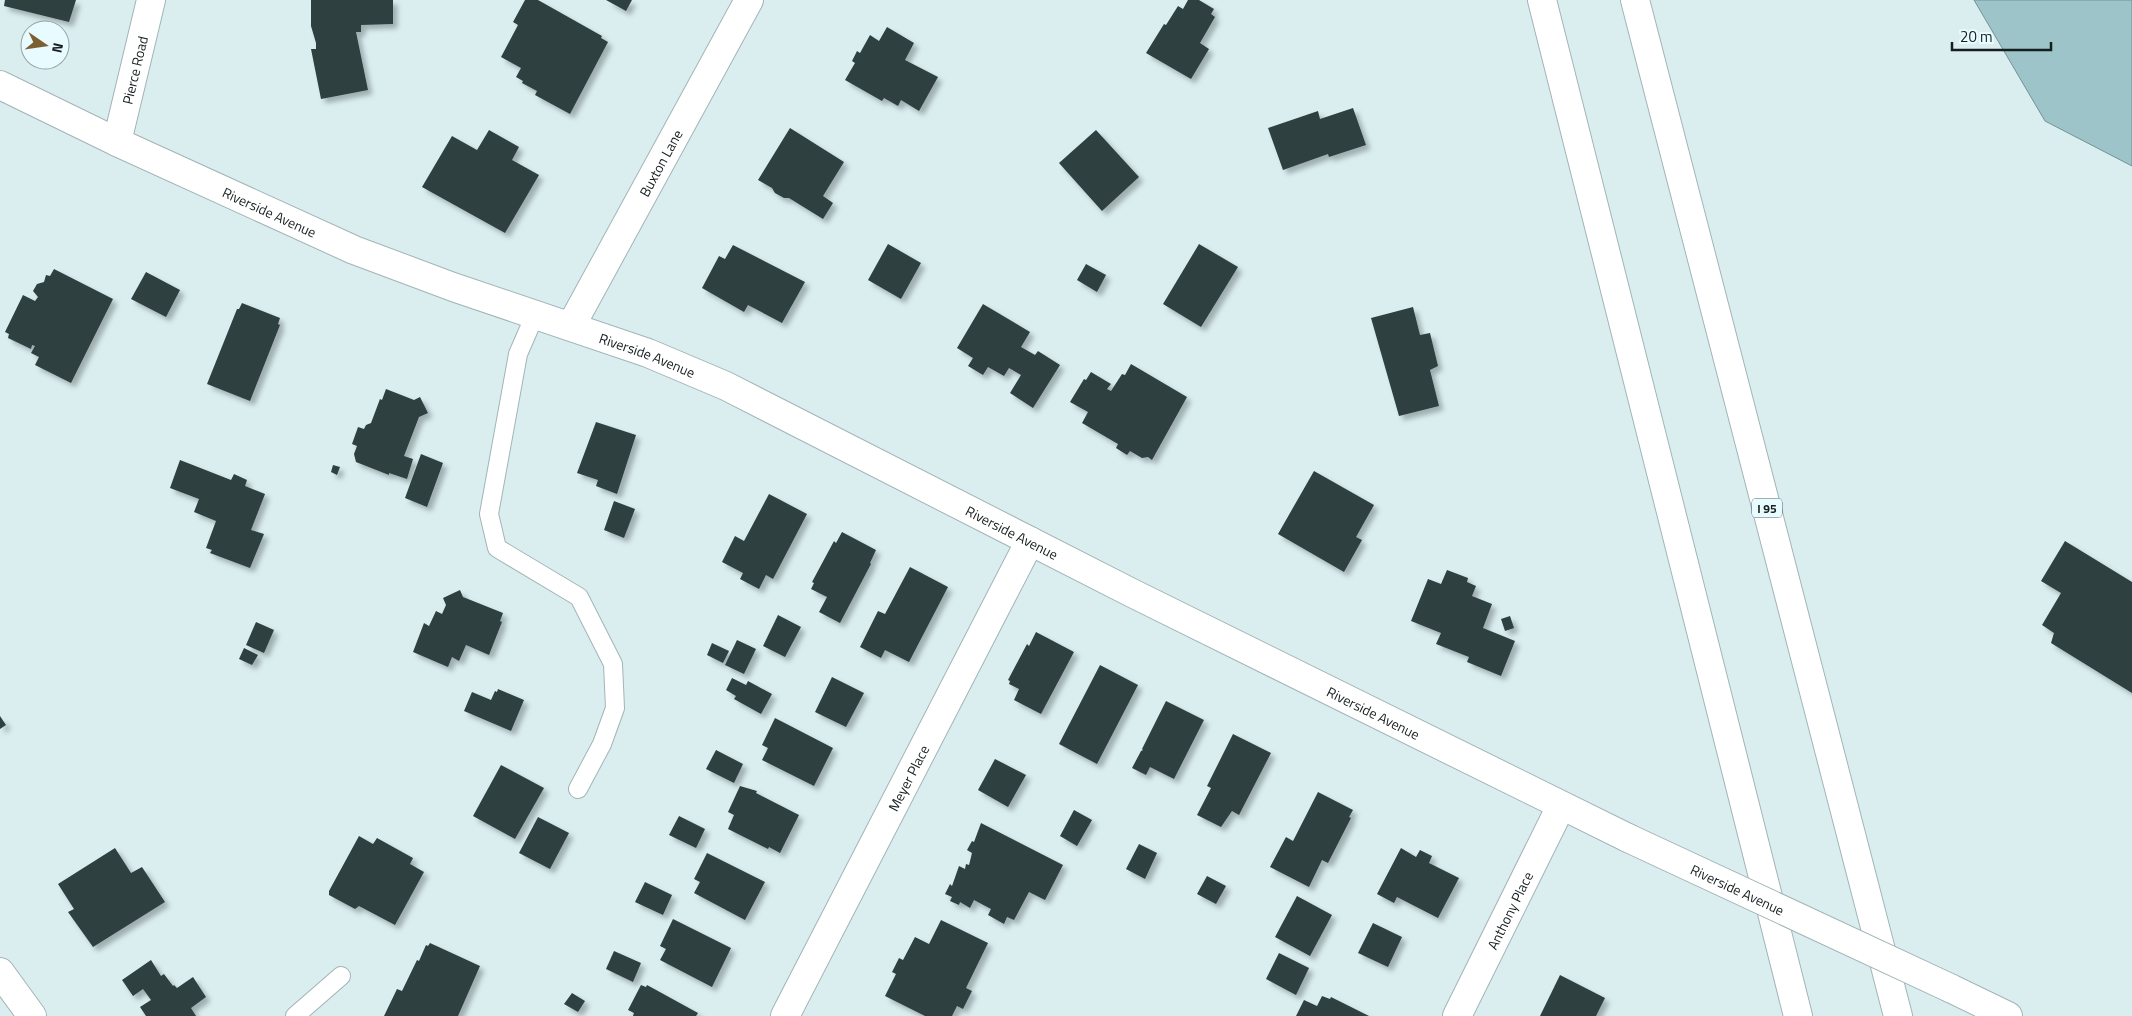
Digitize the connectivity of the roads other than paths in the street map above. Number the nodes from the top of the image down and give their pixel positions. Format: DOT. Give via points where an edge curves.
graph roads {
  1 [pos="152,0"];
  2 [pos="749,0"];
  3 [pos="1542,0"];
  4 [pos="1635,0"];
  5 [pos="0,85"];
  6 [pos="117,142"];
  7 [pos="535,315"];
  8 [pos="571,326"];
  9 [pos="1030,541"];
  10 [pos="578,789"];
  11 [pos="1561,806"];
  12 [pos="0,972"];
  13 [pos="341,976"];
  14 [pos="32,1016"];
  15 [pos="295,1016"];
  16 [pos="785,1016"];
  17 [pos="1457,1016"];
  18 [pos="1798,1016"];
  19 [pos="1898,1016"];
  20 [pos="2008,1016"];
  1 -- 6 [label="main road, Pierce Road"];
  2 -- 8 [label="main road, Buxton Lane"];
  3 -- 18 [label="main road"];
  4 -- 19 [label="main road, I 95"];
  5 -- 6 [label="main road, Riverside Avenue"];
  6 -- 7 [label="main road, Riverside Avenue" via="354,250"];
  7 -- 8 [label="main road, Riverside Avenue"];
  7 -- 10 [label="lane" via="518,354 489,514 497,548 578,598 613,664 615,708 602,744"];
  8 -- 9 [label="main road, Riverside Avenue" via="648,353 726,386"];
  9 -- 11 [label="main road, Riverside Avenue"];
  9 -- 16 [label="main road, Meyer Place"];
  11 -- 17 [label="main road, Anthony Place"];
  11 -- 20 [label="main road, Riverside Avenue, bridge"];
  12 -- 14 [label="main road"];
  13 -- 15 [label="lane"];
}
